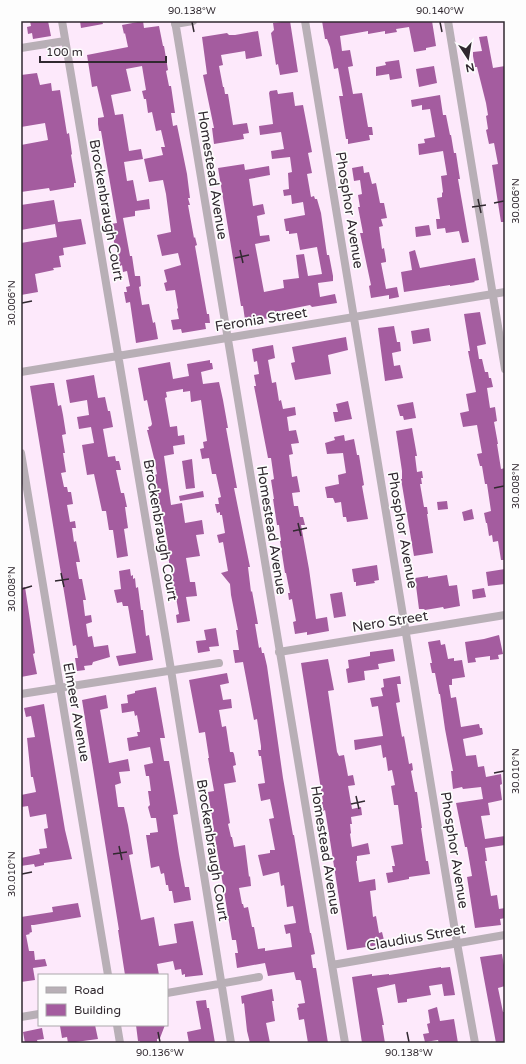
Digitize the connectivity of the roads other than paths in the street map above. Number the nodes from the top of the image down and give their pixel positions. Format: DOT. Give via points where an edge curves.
graph roads {
  1 [pos="62,21"];
  2 [pos="193,21"];
  3 [pos="305,21"];
  4 [pos="448,21"];
  5 [pos="175,22"];
  6 [pos="65,42"];
  7 [pos="21,48"];
  8 [pos="505,292"];
  9 [pos="493,294"];
  10 [pos="354,317"];
  11 [pos="227,338"];
  12 [pos="118,356"];
  13 [pos="505,369"];
  14 [pos="21,372"];
  15 [pos="21,453"];
  16 [pos="505,615"];
  17 [pos="407,631"];
  18 [pos="279,652"];
  19 [pos="219,663"];
  20 [pos="171,670"];
  21 [pos="60,688"];
  22 [pos="21,694"];
  23 [pos="505,935"];
  24 [pos="457,943"];
  25 [pos="332,965"];
  26 [pos="108,974"];
  27 [pos="259,977"];
  28 [pos="221,984"];
  29 [pos="168,993"];
  30 [pos="38,1014"];
  31 [pos="21,1018"];
  32 [pos="117,1026"];
  33 [pos="120,1043"];
  34 [pos="231,1043"];
  35 [pos="345,1043"];
  36 [pos="475,1043"];
  1 -- 6 [label="street, Brockenbraugh Court"];
  2 -- 5 [label="street"];
  3 -- 10 [label="street, Phosphor Avenue"];
  4 -- 9 [label="street"];
  5 -- 11 [label="street, Homestead Avenue"];
  6 -- 7 [label="street"];
  6 -- 12 [label="street, Brockenbraugh Court"];
  8 -- 9 [label="street, Feronia Street"];
  9 -- 10 [label="street, Feronia Street"];
  9 -- 13 [label="street"];
  10 -- 11 [label="street, Feronia Street"];
  10 -- 17 [label="street, Phosphor Avenue"];
  11 -- 12 [label="street, Feronia Street"];
  11 -- 18 [label="street, Homestead Avenue"];
  12 -- 14 [label="street, Feronia Street"];
  12 -- 20 [label="street, Brockenbraugh Court"];
  15 -- 21 [label="street, Elmeer Avenue"];
  16 -- 17 [label="street, Nero Street"];
  17 -- 18 [label="street, Nero Street"];
  17 -- 24 [label="street, Phosphor Avenue"];
  18 -- 25 [label="street, Homestead Avenue"];
  19 -- 20 [label="street"];
  20 -- 21 [label="street"];
  20 -- 28 [label="street, Brockenbraugh Court"];
  21 -- 22 [label="street"];
  21 -- 26 [label="street, Elmeer Avenue"];
  23 -- 24 [label="street, Claudius Street"];
  24 -- 25 [label="street, Claudius Street"];
  24 -- 36 [label="street, Phosphor Avenue"];
  25 -- 35 [label="street, Homestead Avenue"];
  27 -- 28 [label="street"];
  28 -- 29 [label="street"];
  28 -- 34 [label="street, Brockenbraugh Court"];
  30 -- 31 [label="street"];
  32 -- 33 [label="street"];
}
